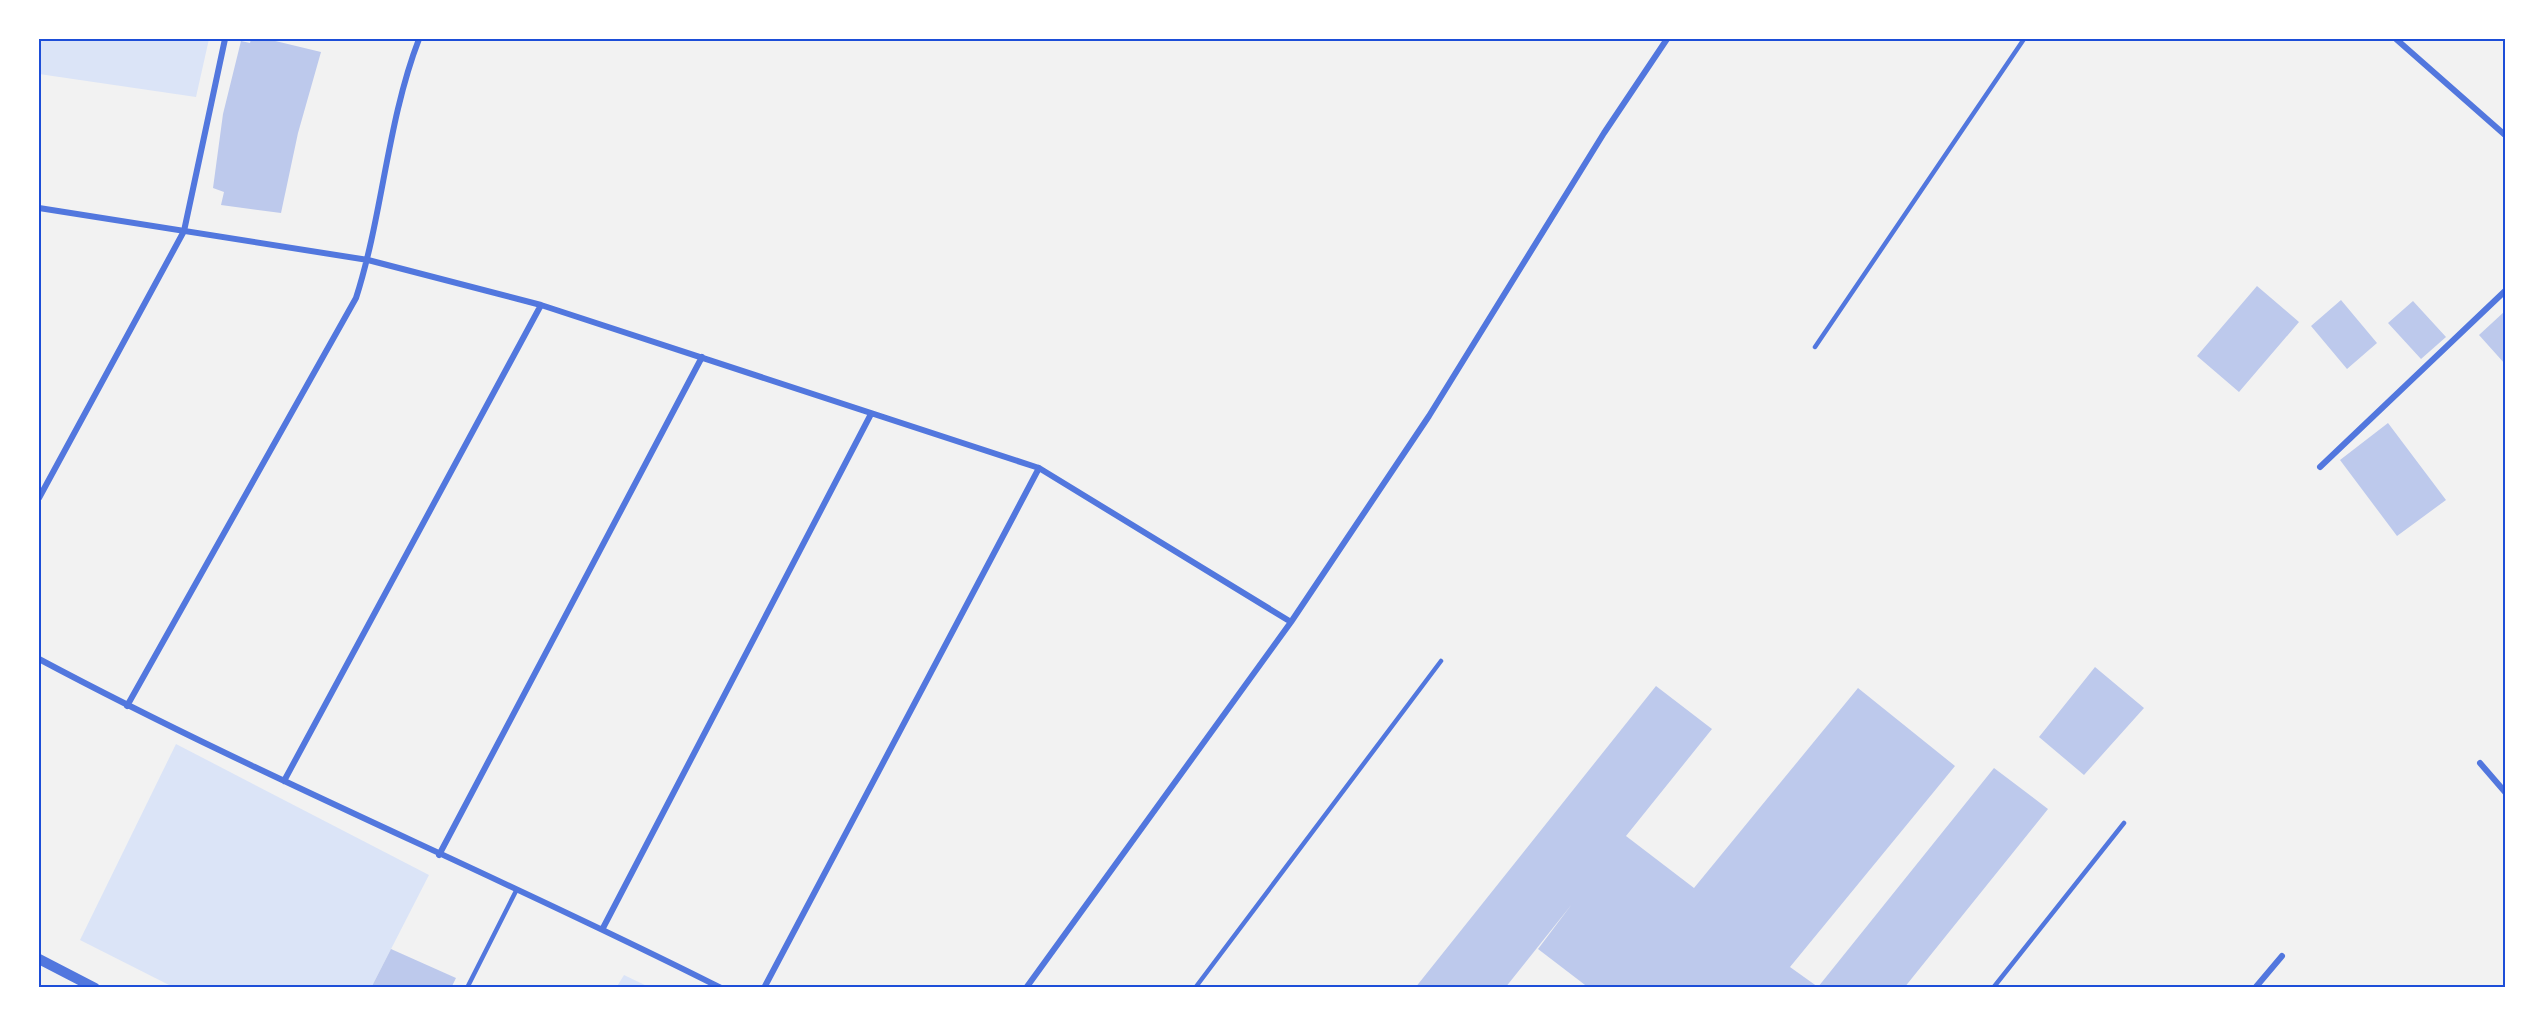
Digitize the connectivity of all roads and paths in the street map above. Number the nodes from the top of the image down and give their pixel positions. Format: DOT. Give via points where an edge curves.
graph roads {
  1 [pos="225,39"];
  2 [pos="419,39"];
  3 [pos="1667,39"];
  4 [pos="2024,39"];
  5 [pos="2396,39"];
  6 [pos="2505,135"];
  7 [pos="39,208"];
  8 [pos="184,231"];
  9 [pos="368,260"];
  10 [pos="2505,291"];
  11 [pos="541,305"];
  12 [pos="1815,347"];
  13 [pos="702,357"];
  14 [pos="872,414"];
  15 [pos="2320,467"];
  16 [pos="1039,468"];
  17 [pos="39,498"];
  18 [pos="1291,622"];
  19 [pos="39,659"];
  20 [pos="1441,661"];
  21 [pos="127,706"];
  22 [pos="2480,763"];
  23 [pos="284,781"];
  24 [pos="2505,792"];
  25 [pos="2124,823"];
  26 [pos="439,855"];
  27 [pos="516,891"];
  28 [pos="603,928"];
  29 [pos="2282,956"];
  30 [pos="39,959"];
  31 [pos="95,988"];
  32 [pos="467,988"];
  33 [pos="721,988"];
  34 [pos="764,988"];
  35 [pos="1026,988"];
  36 [pos="1195,988"];
  37 [pos="1993,988"];
  38 [pos="2255,988"];
  1 -- 8 [label="street"];
  2 -- 9 [label="street" via="406,71"];
  3 -- 18 [label="street" via="1429,416"];
  4 -- 12 [label="lane"];
  5 -- 6 [label="street"];
  7 -- 8 [label="street"];
  8 -- 9 [label="street"];
  8 -- 17 [label="street"];
  9 -- 11 [label="street"];
  9 -- 21 [label="street" via="356,298"];
  10 -- 15 [label="street"];
  11 -- 13 [label="street"];
  11 -- 23 [label="street"];
  13 -- 14 [label="street"];
  13 -- 26 [label="street"];
  14 -- 16 [label="street"];
  14 -- 28 [label="street"];
  16 -- 18 [label="street"];
  16 -- 34 [label="street"];
  18 -- 35 [label="street"];
  19 -- 21 [label="street"];
  20 -- 36 [label="lane"];
  21 -- 23 [label="street"];
  22 -- 24 [label="street"];
  23 -- 26 [label="street"];
  25 -- 37 [label="lane"];
  26 -- 27 [label="street"];
  27 -- 28 [label="street"];
  27 -- 32 [label="lane"];
  28 -- 33 [label="street"];
  29 -- 38 [label="street"];
  30 -- 31 [label="street"];
}
